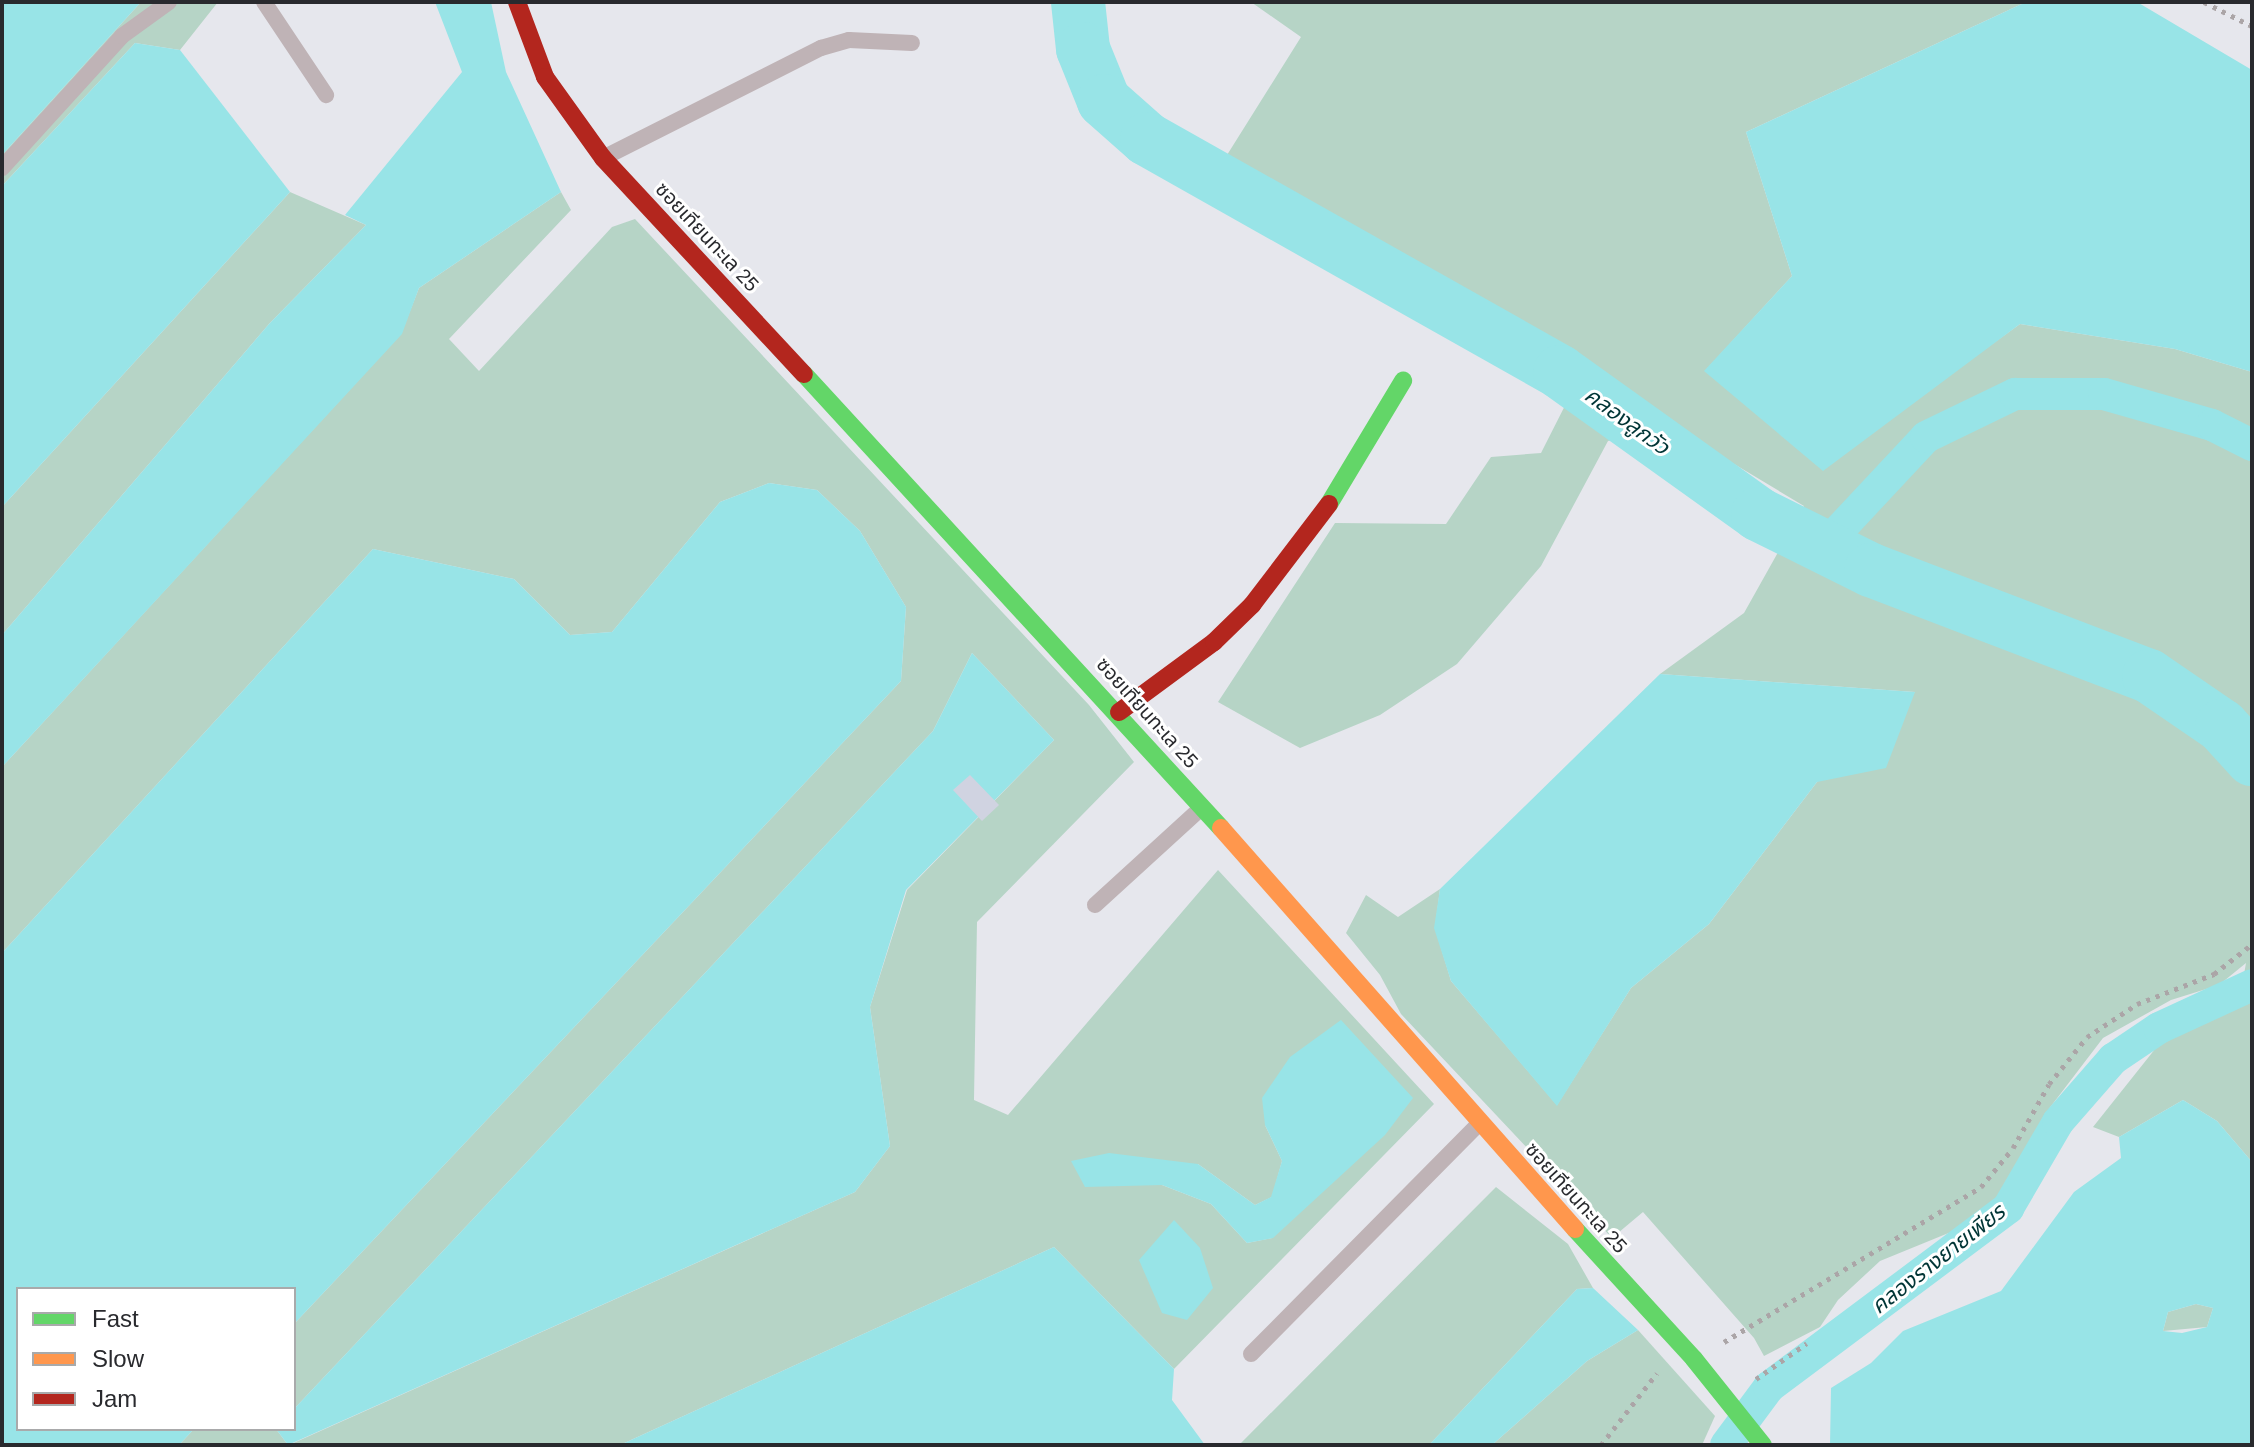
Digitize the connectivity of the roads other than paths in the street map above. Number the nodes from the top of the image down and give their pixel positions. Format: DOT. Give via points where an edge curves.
graph roads {
  1 [pos="169,2"];
  2 [pos="264,2"];
  3 [pos="517,2"];
  4 [pos="912,43"];
  5 [pos="326,95"];
  6 [pos="603,158"];
  7 [pos="2,168"];
  8 [pos="1403,381"];
  9 [pos="1119,712"];
  10 [pos="1201,808"];
  11 [pos="1095,905"];
  12 [pos="1479,1125"];
  13 [pos="1251,1354"];
  14 [pos="1761,1441"];
  1 -- 7 [label="lane" via="122,36"];
  2 -- 5 [label="lane"];
  3 -- 6 [label="street, ซอยเทียนทะเล 25" via="545,77"];
  4 -- 6 [label="lane" via="849,40 821,48"];
  6 -- 9 [label="street, ซอยเทียนทะเล 25"];
  8 -- 9 [label="street" via="1342,487 1252,605 1214,642"];
  9 -- 10 [label="street, ซอยเทียนทะเล 25"];
  10 -- 11 [label="lane"];
  10 -- 12 [label="street, ซอยเทียนทะเล 25"];
  12 -- 13 [label="lane"];
  12 -- 14 [label="street, ซอยเทียนทะเล 25" via="1694,1359"];
}
